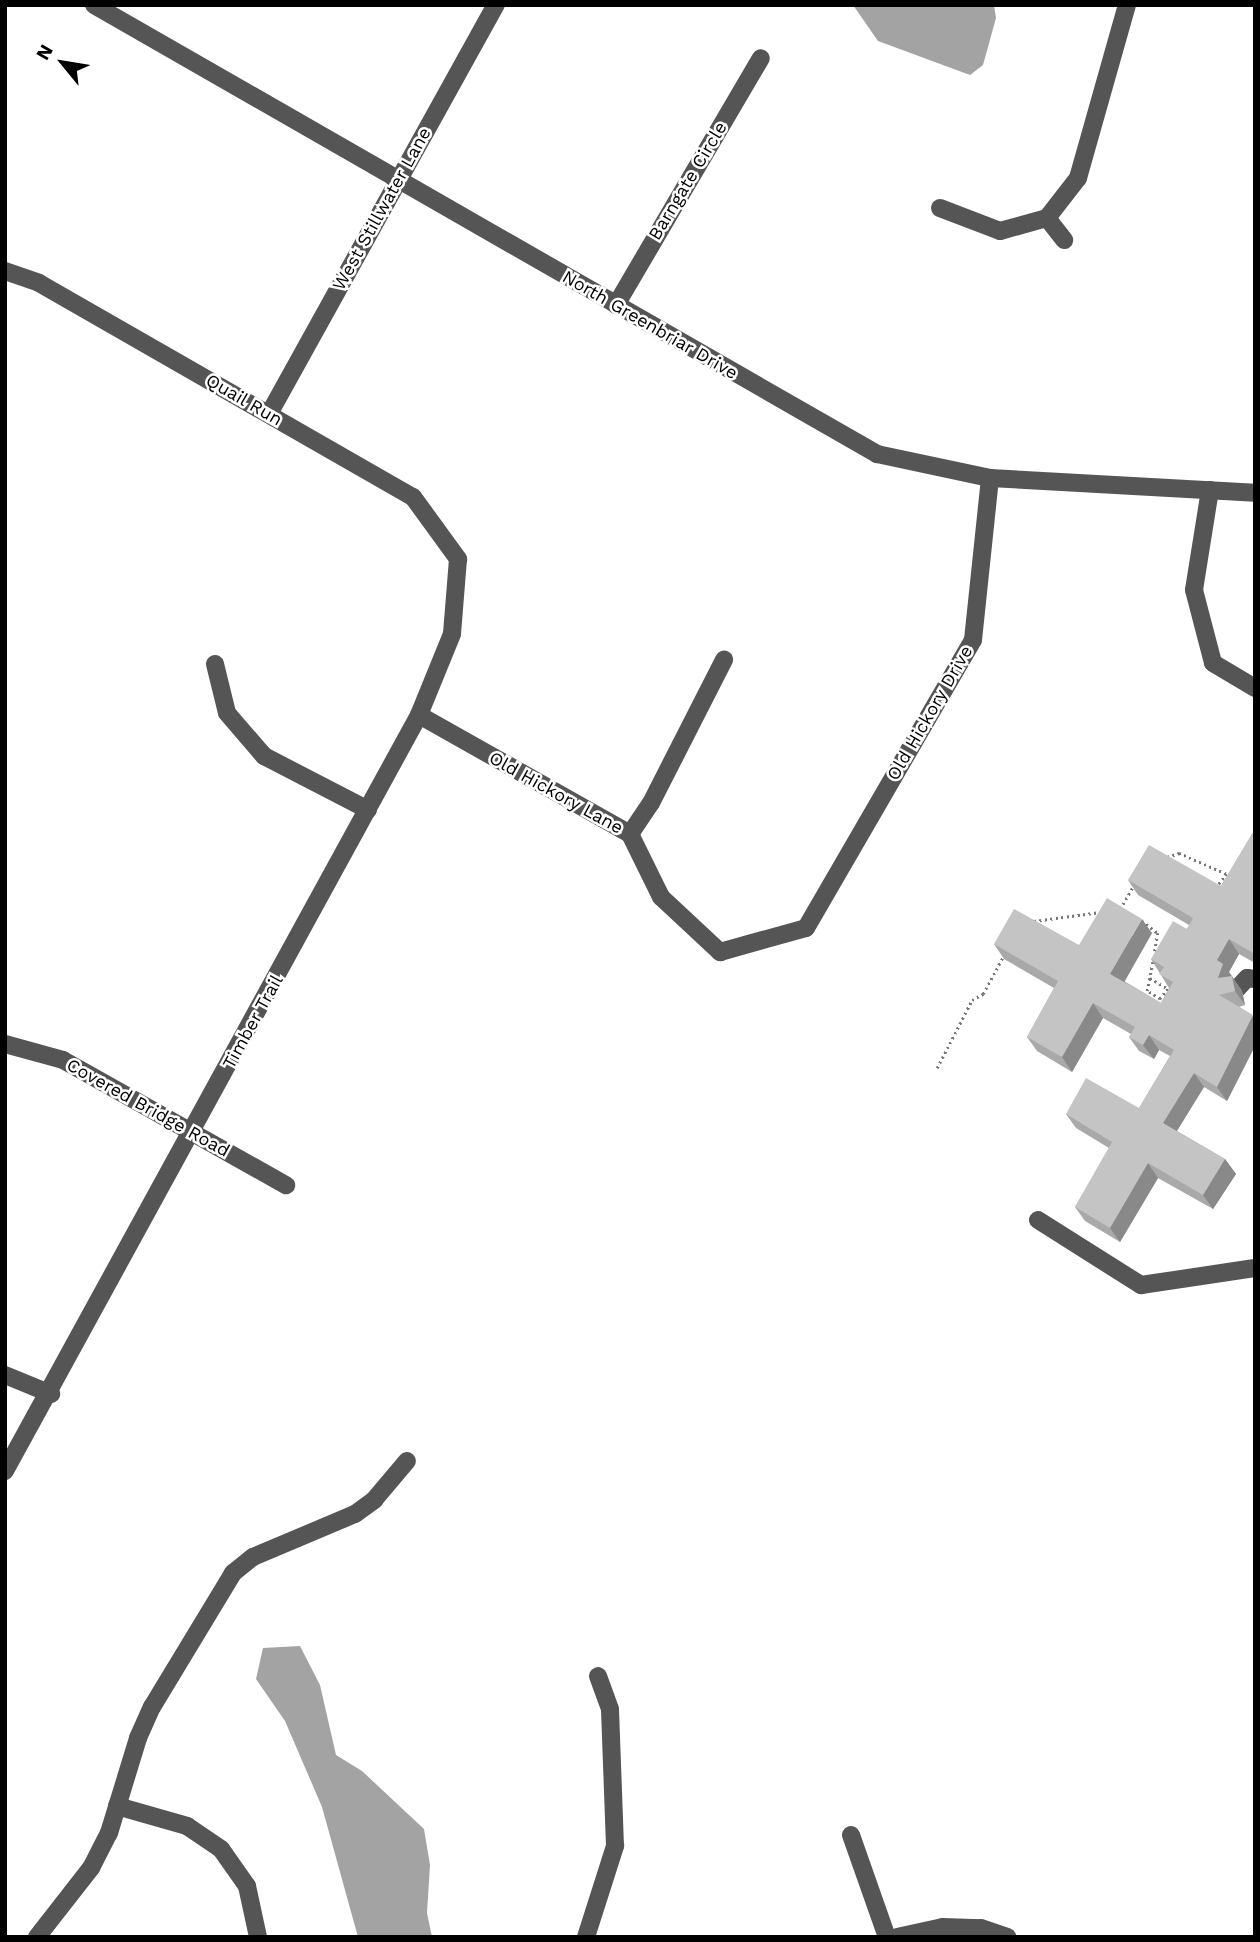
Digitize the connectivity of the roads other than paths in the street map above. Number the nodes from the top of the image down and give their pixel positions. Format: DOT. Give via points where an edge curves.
graph roads {
  1 [pos="94,5"];
  2 [pos="496,5"];
  3 [pos="1127,5"];
  4 [pos="761,58"];
  5 [pos="397,181"];
  6 [pos="940,208"];
  7 [pos="1047,218"];
  8 [pos="1064,240"];
  9 [pos="5,271"];
  10 [pos="616,305"];
  11 [pos="269,414"];
  12 [pos="990,478"];
  13 [pos="1210,490"];
  14 [pos="1255,493"];
  15 [pos="458,559"];
  16 [pos="724,660"];
  17 [pos="215,664"];
  18 [pos="1255,688"];
  19 [pos="419,715"];
  20 [pos="368,810"];
  21 [pos="630,834"];
  22 [pos="806,928"];
  23 [pos="1255,979"];
  24 [pos="1237,1003"];
  25 [pos="5,1044"];
  26 [pos="193,1133"];
  27 [pos="286,1185"];
  28 [pos="1038,1220"];
  29 [pos="1255,1268"];
  30 [pos="5,1375"];
  31 [pos="51,1394"];
  32 [pos="407,1461"];
  33 [pos="5,1471"];
  34 [pos="598,1676"];
  35 [pos="117,1806"];
  36 [pos="851,1835"];
  37 [pos="37,1937"];
  38 [pos="258,1937"];
  39 [pos="586,1937"];
  40 [pos="887,1937"];
  41 [pos="897,1937"];
  42 [pos="1007,1937"];
  1 -- 5 [label="street, North Greenbriar Drive"];
  2 -- 5 [label="street, West Stillwater Lane"];
  3 -- 7 [label="street" via="1078,178"];
  4 -- 10 [label="street, Barngate Circle"];
  5 -- 10 [label="street, North Greenbriar Drive"];
  5 -- 11 [label="street, West Stillwater Lane"];
  6 -- 7 [label="street" via="1000,231"];
  7 -- 8 [label="street"];
  9 -- 11 [label="street, Quail Run" via="39,283"];
  10 -- 12 [label="street, North Greenbriar Drive" via="877,454"];
  11 -- 15 [label="street, Quail Run" via="413,497"];
  12 -- 13 [label="street, North Greenbriar Drive"];
  12 -- 22 [label="street, Old Hickory Drive" via="973,640"];
  13 -- 14 [label="street, North Greenbriar Drive"];
  13 -- 18 [label="street" via="1195,590 1213,663"];
  15 -- 19 [label="street, Timber Trail" via="452,634"];
  16 -- 21 [label="street"];
  17 -- 20 [label="street" via="227,713 264,756"];
  19 -- 20 [label="street, Timber Trail"];
  19 -- 21 [label="street, Old Hickory Lane"];
  20 -- 26 [label="street, Timber Trail"];
  21 -- 22 [label="street, Old Hickory Lane" via="661,897 720,952"];
  23 -- 24 [label="street" via="1247,978"];
  25 -- 26 [label="street, Covered Bridge Road" via="63,1060"];
  26 -- 27 [label="street, Covered Bridge Road"];
  26 -- 31 [label="street, Timber Trail"];
  28 -- 29 [label="street" via="1141,1285"];
  30 -- 31 [label="street"];
  31 -- 33 [label="street, Timber Trail"];
  32 -- 35 [label="street" via="394,1480 355,1514 253,1557 233,1573 152,1707"];
  34 -- 39 [label="street" via="610,1709 615,1846"];
  35 -- 37 [label="street" via="91,1868"];
  35 -- 38 [label="street" via="187,1826 221,1849 247,1886"];
  36 -- 40 [label="street"];
  41 -- 42 [label="street" via="943,1927 981,1928"];
}
